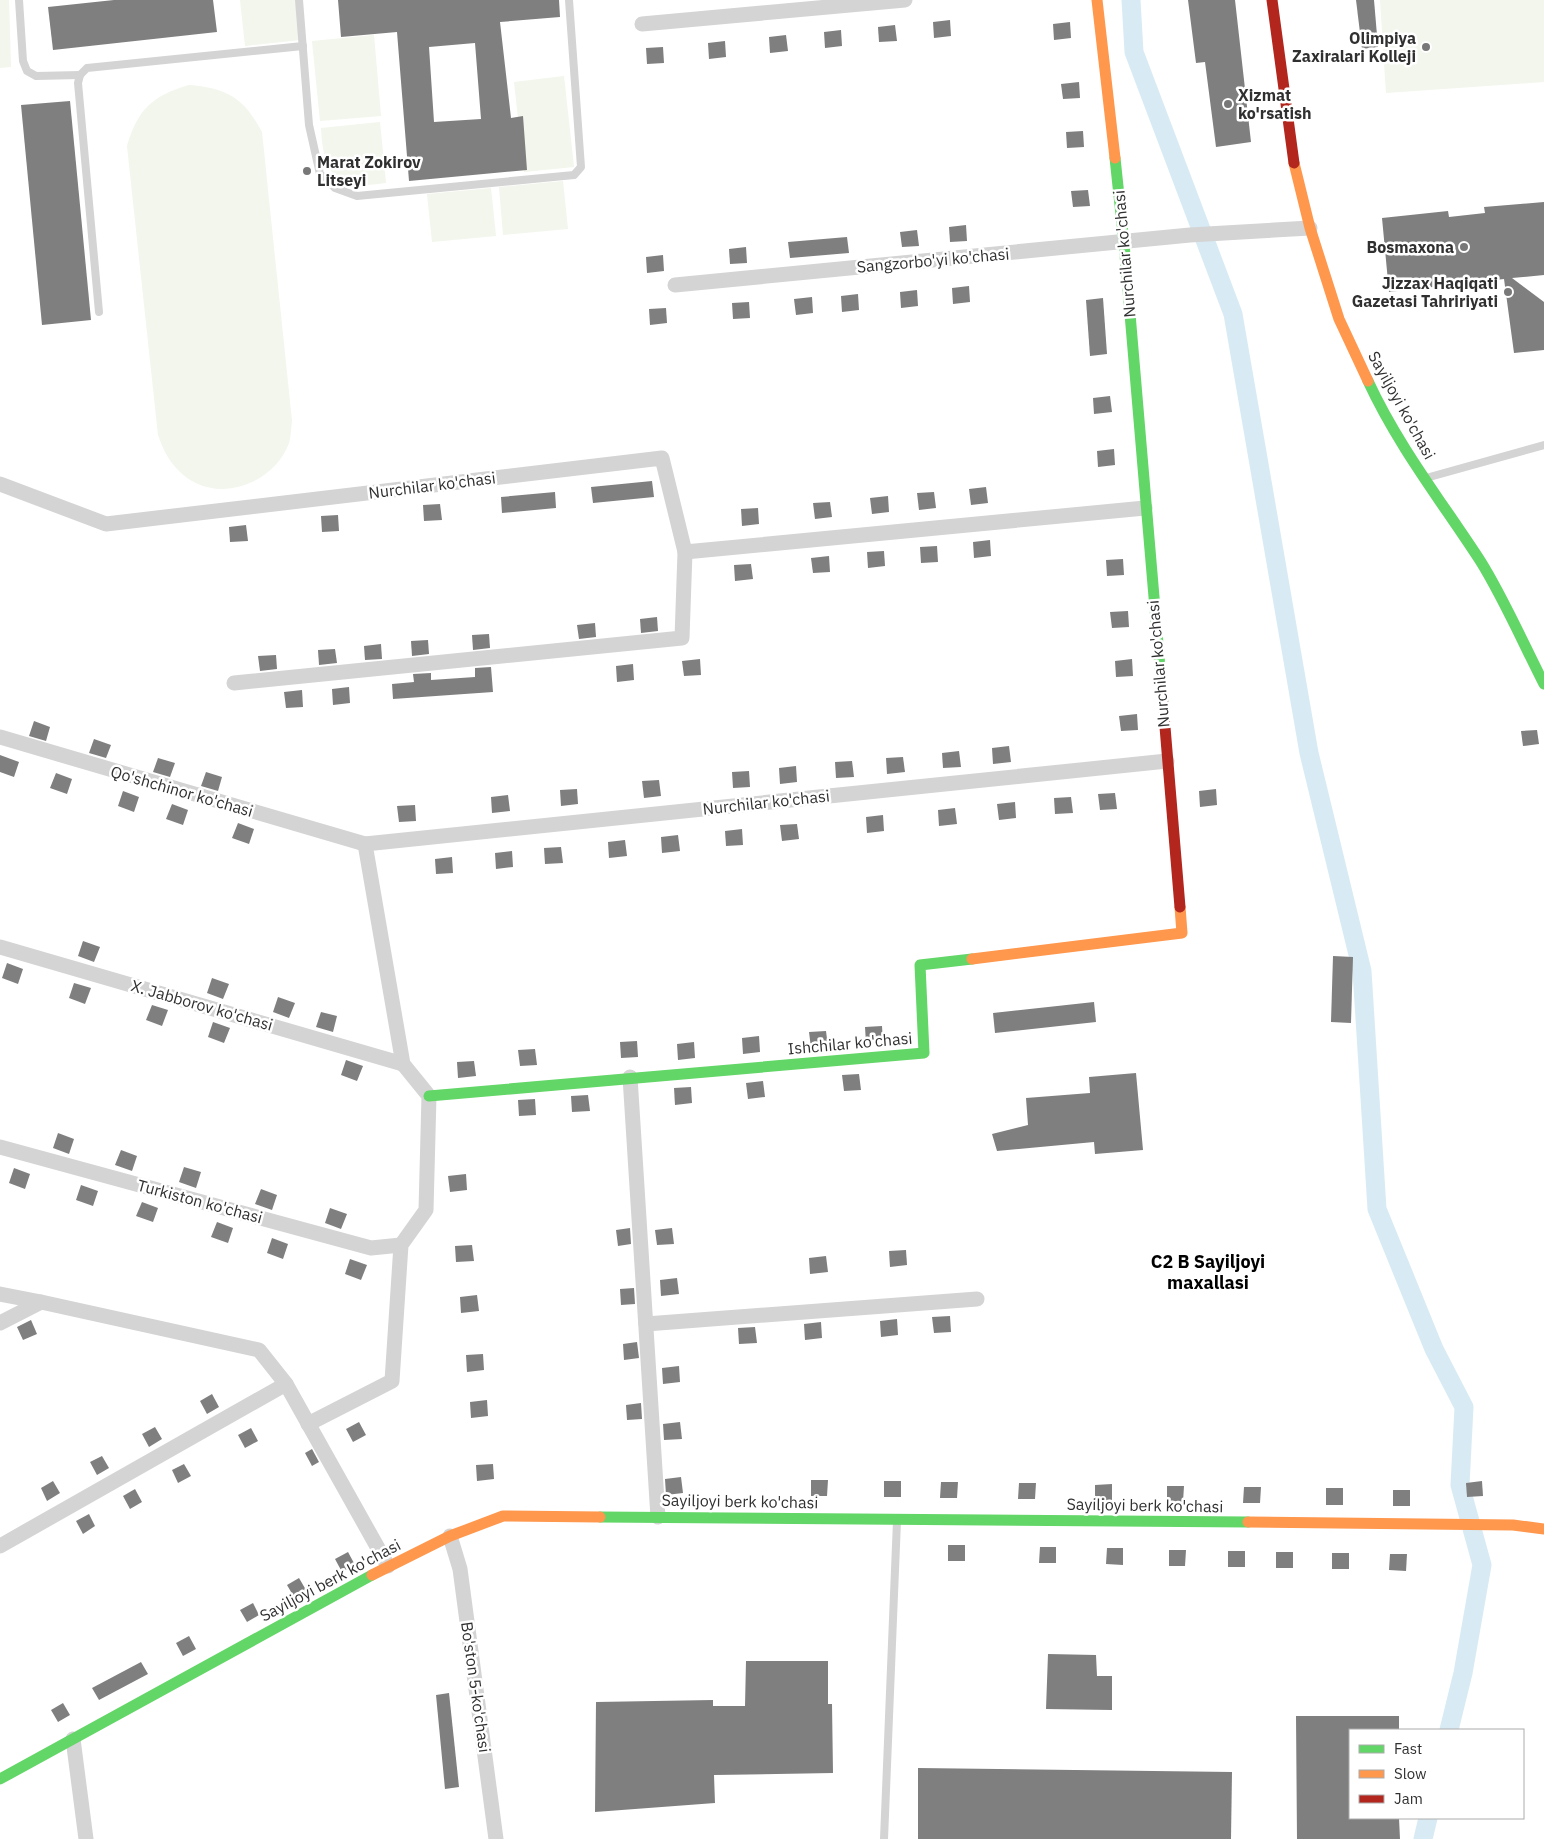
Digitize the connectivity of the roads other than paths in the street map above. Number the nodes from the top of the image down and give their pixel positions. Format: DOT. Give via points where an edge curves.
graph roads {
  1 [pos="19,0"];
  2 [pos="299,0"];
  3 [pos="569,0"];
  4 [pos="904,0"];
  5 [pos="1097,0"];
  6 [pos="1272,0"];
  7 [pos="642,24"];
  8 [pos="303,46"];
  9 [pos="80,75"];
  10 [pos="1310,228"];
  11 [pos="1124,242"];
  12 [pos="675,285"];
  13 [pos="99,312"];
  14 [pos="1544,445"];
  15 [pos="1424,479"];
  16 [pos="0,484"];
  17 [pos="1144,508"];
  18 [pos="685,552"];
  19 [pos="234,683"];
  20 [pos="1544,684"];
  21 [pos="0,737"];
  22 [pos="1167,761"];
  23 [pos="365,844"];
  24 [pos="1182,933"];
  25 [pos="0,947"];
  26 [pos="404,1064"];
  27 [pos="630,1077"];
  28 [pos="429,1096"];
  29 [pos="0,1147"];
  30 [pos="401,1245"];
  31 [pos="0,1294"];
  32 [pos="977,1300"];
  33 [pos="41,1302"];
  34 [pos="0,1322"];
  35 [pos="646,1324"];
  36 [pos="286,1384"];
  37 [pos="308,1424"];
  38 [pos="658,1517"];
  39 [pos="897,1519"];
  40 [pos="1544,1530"];
  41 [pos="450,1536"];
  42 [pos="0,1546"];
  43 [pos="388,1566"];
  44 [pos="73,1739"];
  45 [pos="0,1779"];
  46 [pos="86,1839"];
  47 [pos="496,1839"];
  48 [pos="884,1839"];
  1 -- 9 [label="lane" via="24,61 28,71 36,76"];
  2 -- 8 [label="lane"];
  3 -- 8 [label="lane" via="581,168 574,175 357,196 335,188 320,174 309,125"];
  4 -- 7 [label="street"];
  5 -- 11 [label="street, Nurchilar ko'chasi"];
  6 -- 10 [label="street, Sayiljoyi ko'chasi" via="1295,168"];
  8 -- 9 [label="lane" via="87,68"];
  9 -- 13 [label="lane" via="78,83"];
  10 -- 11 [label="street, Sangzorbo'yi ko'chasi"];
  10 -- 15 [label="street, Sayiljoyi ko'chasi" via="1339,319 1376,399"];
  11 -- 12 [label="street, Sangzorbo'yi ko'chasi"];
  11 -- 17 [label="street, Nurchilar ko'chasi"];
  14 -- 15 [label="lane"];
  15 -- 20 [label="street, Sayiljoyi ko'chasi" via="1482,564"];
  16 -- 18 [label="street, Nurchilar ko'chasi" via="106,524 662,458"];
  17 -- 18 [label="street"];
  17 -- 22 [label="street, Nurchilar ko'chasi"];
  18 -- 19 [label="street, Nurchilar ko'chasi" via="682,638"];
  21 -- 23 [label="street, Qo'shchinor ko'chasi"];
  22 -- 23 [label="street, Nurchilar ko'chasi"];
  22 -- 24 [label="street, Nurchilar ko'chasi"];
  23 -- 26 [label="street"];
  24 -- 27 [label="street, Ishchilar ko'chasi" via="920,965 924,1053"];
  25 -- 26 [label="street, X. Jabborov ko'chasi"];
  26 -- 28 [label="street"];
  27 -- 28 [label="street, Ishchilar ko'chasi"];
  27 -- 35 [label="street"];
  28 -- 30 [label="street" via="426,1210"];
  29 -- 30 [label="street, Turkiston ko'chasi" via="371,1248"];
  30 -- 37 [label="street" via="392,1381"];
  31 -- 33 [label="street"];
  32 -- 35 [label="street"];
  33 -- 34 [label="street"];
  33 -- 36 [label="street" via="259,1350"];
  35 -- 38 [label="street"];
  36 -- 37 [label="street"];
  36 -- 42 [label="street"];
  37 -- 43 [label="street"];
  38 -- 39 [label="street, Sayiljoyi berk ko'chasi"];
  38 -- 41 [label="street, Sayiljoyi berk ko'chasi" via="504,1516"];
  39 -- 40 [label="street, Sayiljoyi berk ko'chasi" via="1514,1525"];
  39 -- 48 [label="lane"];
  41 -- 43 [label="street, Sayiljoyi berk ko'chasi"];
  41 -- 47 [label="street, Bo'ston 5-ko'chasi" via="460,1569"];
  43 -- 44 [label="street, Sayiljoyi berk ko'chasi"];
  44 -- 45 [label="street, Sayiljoyi berk ko'chasi"];
  44 -- 46 [label="street"];
}
